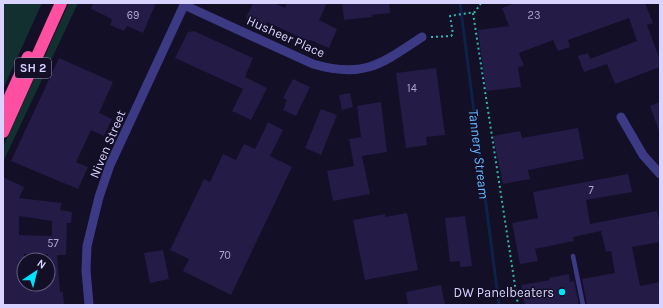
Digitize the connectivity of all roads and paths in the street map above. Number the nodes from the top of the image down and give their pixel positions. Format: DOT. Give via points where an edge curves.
graph roads {
  1 [pos="53,3"];
  2 [pos="61,3"];
  3 [pos="481,3"];
  4 [pos="184,4"];
  5 [pos="473,12"];
  6 [pos="422,37"];
  7 [pos="3,112"];
  8 [pos="621,117"];
  9 [pos="3,132"];
  10 [pos="660,174"];
  11 [pos="574,256"];
  12 [pos="89,305"];
  13 [pos="518,305"];
  14 [pos="583,305"];
  1 -- 7 [label="highway, SH 2"];
  2 -- 9 [label="highway, SH 2"];
  3 -- 5 [label="path"];
  4 -- 6 [label="street, Husheer Place" via="313,64 330,69 350,71 385,62"];
  4 -- 12 [label="street, Niven Street" via="110,165 99,197 87,246"];
  5 -- 6 [label="path" via="450,16 453,34 451,36"];
  5 -- 13 [label="path"];
  8 -- 10 [label="street" via="643,155"];
  11 -- 14 [label="lane"];
}
